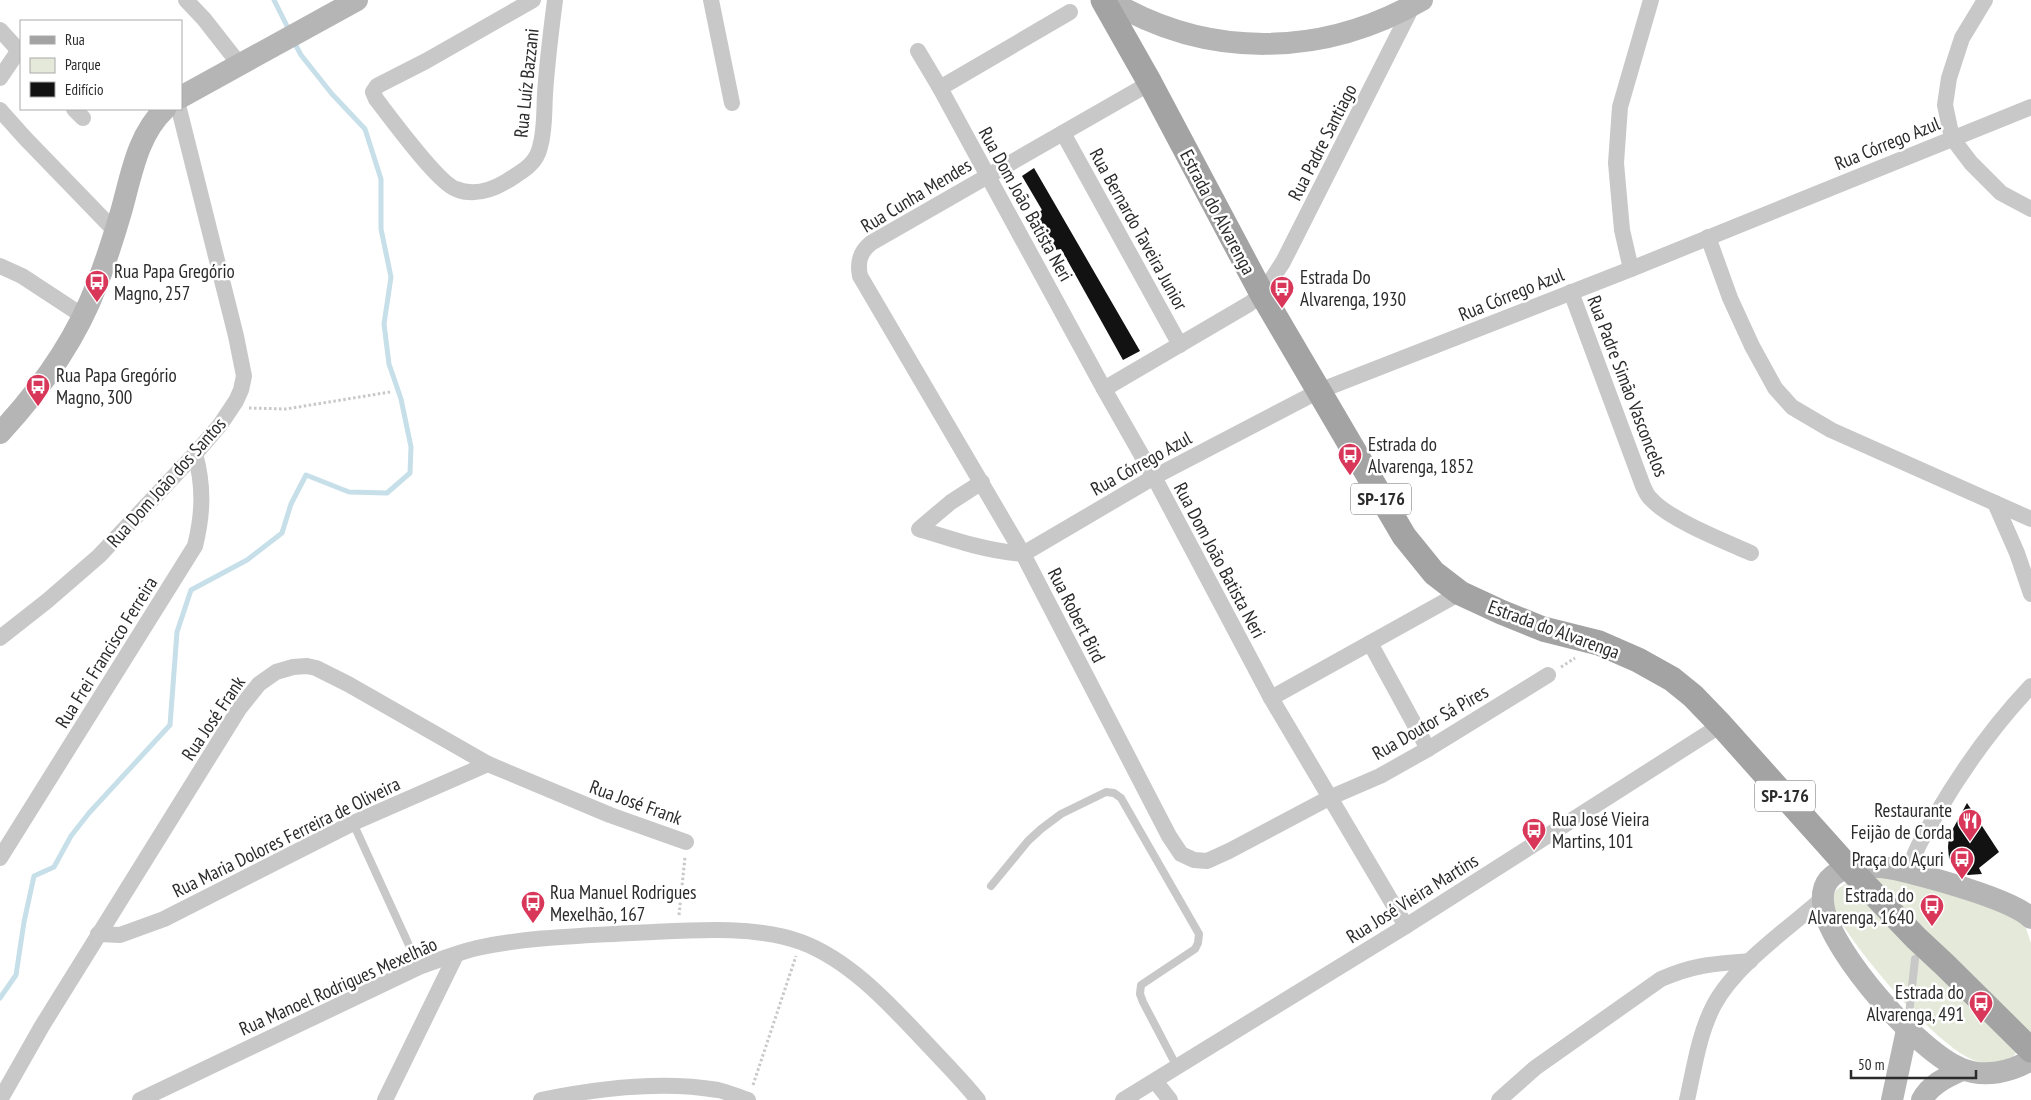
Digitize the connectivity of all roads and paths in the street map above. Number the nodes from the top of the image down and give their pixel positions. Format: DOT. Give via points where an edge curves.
graph roads {
  1 [pos="186,0"];
  2 [pos="357,0"];
  3 [pos="533,0"];
  4 [pos="554,0"];
  5 [pos="711,0"];
  6 [pos="1103,0"];
  7 [pos="1109,0"];
  8 [pos="1651,0"];
  9 [pos="1986,0"];
  10 [pos="1417,2"];
  11 [pos="1070,12"];
  12 [pos="1159,24"];
  13 [pos="0,30"];
  14 [pos="1122,33"];
  15 [pos="20,51"];
  16 [pos="918,51"];
  17 [pos="240,66"];
  18 [pos="0,78"];
  19 [pos="1150,83"];
  20 [pos="940,88"];
  21 [pos="182,96"];
  22 [pos="732,103"];
  23 [pos="2031,107"];
  24 [pos="0,110"];
  25 [pos="164,110"];
  26 [pos="180,110"];
  27 [pos="1063,133"];
  28 [pos="1952,138"];
  29 [pos="988,176"];
  30 [pos="2031,209"];
  31 [pos="115,231"];
  32 [pos="1708,237"];
  33 [pos="861,254"];
  34 [pos="0,266"];
  35 [pos="1630,269"];
  36 [pos="1571,292"];
  37 [pos="1262,294"];
  38 [pos="83,316"];
  39 [pos="1180,345"];
  40 [pos="1104,389"];
  41 [pos="390,392"];
  42 [pos="1319,392"];
  43 [pos="235,403"];
  44 [pos="0,433"];
  45 [pos="195,454"];
  46 [pos="1154,477"];
  47 [pos="982,482"];
  48 [pos="1996,503"];
  49 [pos="2031,519"];
  50 [pos="1751,553"];
  51 [pos="1023,554"];
  52 [pos="1460,593"];
  53 [pos="2031,594"];
  54 [pos="0,638"];
  55 [pos="1370,643"];
  56 [pos="1548,675"];
  57 [pos="2031,686"];
  58 [pos="1271,698"];
  59 [pos="1720,724"];
  60 [pos="1428,749"];
  61 [pos="488,764"];
  62 [pos="1329,798"];
  63 [pos="353,823"];
  64 [pos="686,842"];
  65 [pos="0,858"];
  66 [pos="1848,868"];
  67 [pos="1908,872"];
  68 [pos="991,886"];
  69 [pos="1822,899"];
  70 [pos="2030,916"];
  71 [pos="1406,926"];
  72 [pos="678,931"];
  73 [pos="98,934"];
  74 [pos="801,942"];
  75 [pos="456,955"];
  76 [pos="1914,959"];
  77 [pos="1750,961"];
  78 [pos="419,967"];
  79 [pos="1907,1030"];
  80 [pos="2031,1050"];
  81 [pos="2031,1060"];
  82 [pos="1177,1067"];
  83 [pos="1962,1070"];
  84 [pos="1155,1081"];
  85 [pos="666,1093"];
  86 [pos="0,1100"];
  87 [pos="140,1100"];
  88 [pos="385,1100"];
  89 [pos="541,1100"];
  90 [pos="748,1100"];
  91 [pos="978,1100"];
  92 [pos="1123,1100"];
  93 [pos="1170,1100"];
  94 [pos="1499,1100"];
  95 [pos="1687,1100"];
  96 [pos="1892,1100"];
  97 [pos="1922,1100"];
  1 -- 17 [label="street"];
  2 -- 17 [label="street"];
  3 -- 4 [label="street, Rua Luíz Bazzani" via="377,86 373,92 410,142 454,189 470,193 488,190 504,183 535,160 540,148"];
  5 -- 22 [label="street"];
  6 -- 14 [label="main road, Estrada do Alvarenga / SP-176"];
  7 -- 12 [label="street" via="1131,14"];
  8 -- 35 [label="street" via="1620,107 1616,163 1622,230"];
  9 -- 28 [label="street" via="1962,38 1949,78 1946,105"];
  10 -- 12 [label="street" via="1368,26 1288,44 1247,45 1209,40"];
  10 -- 37 [label="street, Rua Padre Santiago" via="1283,262"];
  11 -- 20 [label="street"];
  12 -- 14 [label="street" via="1134,25"];
  13 -- 15 [label="street"];
  14 -- 19 [label="main road, Estrada do Alvarenga / SP-176"];
  15 -- 18 [label="street"];
  16 -- 20 [label="street, Rua Dom João Batista Neri"];
  17 -- 21 [label="street"];
  19 -- 27 [label="street, Rua Cunha Mendes"];
  19 -- 37 [label="main road, Estrada do Alvarenga / SP-176"];
  20 -- 29 [label="street, Rua Dom João Batista Neri"];
  23 -- 28 [label="street, Rua Córrego Azul"];
  24 -- 31 [label="street"];
  25 -- 31 [label="street" via="147,132 138,152"];
  26 -- 43 [label="street, Rua Dom João dos Santos" via="244,376"];
  27 -- 29 [label="street, Rua Cunha Mendes"];
  27 -- 39 [label="street, Rua Bernardo Taveira Junior"];
  28 -- 30 [label="street" via="2001,193"];
  28 -- 32 [label="street, Rua Córrego Azul"];
  29 -- 33 [label="street, Rua Cunha Mendes" via="871,243"];
  29 -- 40 [label="street, Rua Dom João Batista Neri"];
  31 -- 38 [label="street"];
  32 -- 35 [label="street, Rua Córrego Azul"];
  32 -- 48 [label="street" via="1752,346 1775,388 1792,407 1831,430"];
  33 -- 47 [label="street, Rua Robert Bird" via="860,276"];
  34 -- 38 [label="street" via="22,276"];
  35 -- 36 [label="street, Rua Córrego Azul"];
  36 -- 42 [label="street, Rua Córrego Azul"];
  36 -- 50 [label="street, Rua Padre Simão Vasconcelos" via="1649,498 1661,509"];
  37 -- 39 [label="street"];
  37 -- 42 [label="main road, Estrada do Alvarenga / SP-176"];
  38 -- 44 [label="street" via="28,403"];
  39 -- 40 [label="street"];
  40 -- 46 [label="street, Rua Dom João Batista Neri"];
  41 -- 43 [label="path" via="286,409 254,410"];
  42 -- 46 [label="street, Rua Córrego Azul"];
  42 -- 52 [label="main road, Estrada do Alvarenga / SP-176" via="1404,536 1434,573"];
  43 -- 45 [label="street, Rua Dom João dos Santos"];
  45 -- 54 [label="street, Rua Dom João dos Santos" via="99,556"];
  45 -- 65 [label="street, Rua Frei Francisco Ferreira" via="203,495 195,546"];
  46 -- 51 [label="street, Rua Córrego Azul"];
  46 -- 58 [label="street, Rua Dom João Batista Neri"];
  47 -- 51 [label="street, Rua Robert Bird"];
  47 -- 51 [label="street" via="951,502 920,529 974,546"];
  48 -- 49 [label="street"];
  48 -- 53 [label="street"];
  51 -- 62 [label="street, Rua Robert Bird" via="1181,854 1207,861"];
  52 -- 55 [label="street"];
  52 -- 59 [label="main road, Estrada do Alvarenga / SP-176" via="1543,629 1599,643 1638,660 1672,679"];
  55 -- 58 [label="street"];
  55 -- 60 [label="street"];
  56 -- 60 [label="street, Rua Doutor Sá Pires"];
  57 -- 67 [label="street" via="1987,737 1949,793 1924,835"];
  58 -- 62 [label="street, Rua Dom João Batista Neri"];
  59 -- 66 [label="main road, Estrada do Alvarenga / SP-176"];
  59 -- 71 [label="street, Rua José Vieira Martins"];
  60 -- 62 [label="street, Rua Doutor Sá Pires" via="1380,776"];
  61 -- 63 [label="street, Rua Maria Dolores Ferreira de Oliveira"];
  61 -- 64 [label="street, Rua José Frank" via="602,812"];
  61 -- 73 [label="street, Rua José Frank" via="321,670 307,666 276,672 259,684 239,709"];
  62 -- 71 [label="street, Rua Dom João Batista Neri"];
  63 -- 73 [label="street, Rua Maria Dolores Ferreira de Oliveira" via="164,919 120,935"];
  63 -- 78 [label="lane"];
  64 -- 72 [label="path"];
  66 -- 67 [label="street" via="1863,865"];
  66 -- 69 [label="street" via="1831,877"];
  66 -- 80 [label="main road, Estrada do Alvarenga / SP-176"];
  67 -- 70 [label="street" via="1984,896"];
  68 -- 82 [label="lane" via="1028,841 1061,814 1106,792 1121,798 1199,934 1195,949 1141,985 1143,1002"];
  69 -- 77 [label="street"];
  69 -- 79 [label="street" via="1825,914 1850,960"];
  71 -- 82 [label="street, Rua José Vieira Martins"];
  72 -- 74 [label="street, Rua Manoel Rodrigues Mexelhão" via="736,931"];
  72 -- 75 [label="street, Rua Manoel Rodrigues Mexelhão" via="540,938"];
  73 -- 86 [label="street, Rua José Frank"];
  74 -- 90 [label="path"];
  74 -- 91 [label="street, Rua Manoel Rodrigues Mexelhão" via="828,955 858,976 902,1017"];
  75 -- 78 [label="street, Rua Manoel Rodrigues Mexelhão"];
  75 -- 88 [label="street"];
  76 -- 79 [label="lane"];
  77 -- 94 [label="street" via="1710,963 1661,979 1543,1063"];
  77 -- 95 [label="street" via="1714,1005"];
  78 -- 87 [label="street, Rua Manoel Rodrigues Mexelhão"];
  79 -- 83 [label="street"];
  79 -- 96 [label="street"];
  81 -- 83 [label="street" via="2003,1072 1986,1074"];
  82 -- 84 [label="street, Rua José Vieira Martins"];
  83 -- 97 [label="street" via="1939,1081"];
  84 -- 92 [label="street, Rua José Vieira Martins"];
  84 -- 93 [label="street"];
  85 -- 89 [label="street" via="623,1088"];
  85 -- 90 [label="street" via="720,1090"];
}
